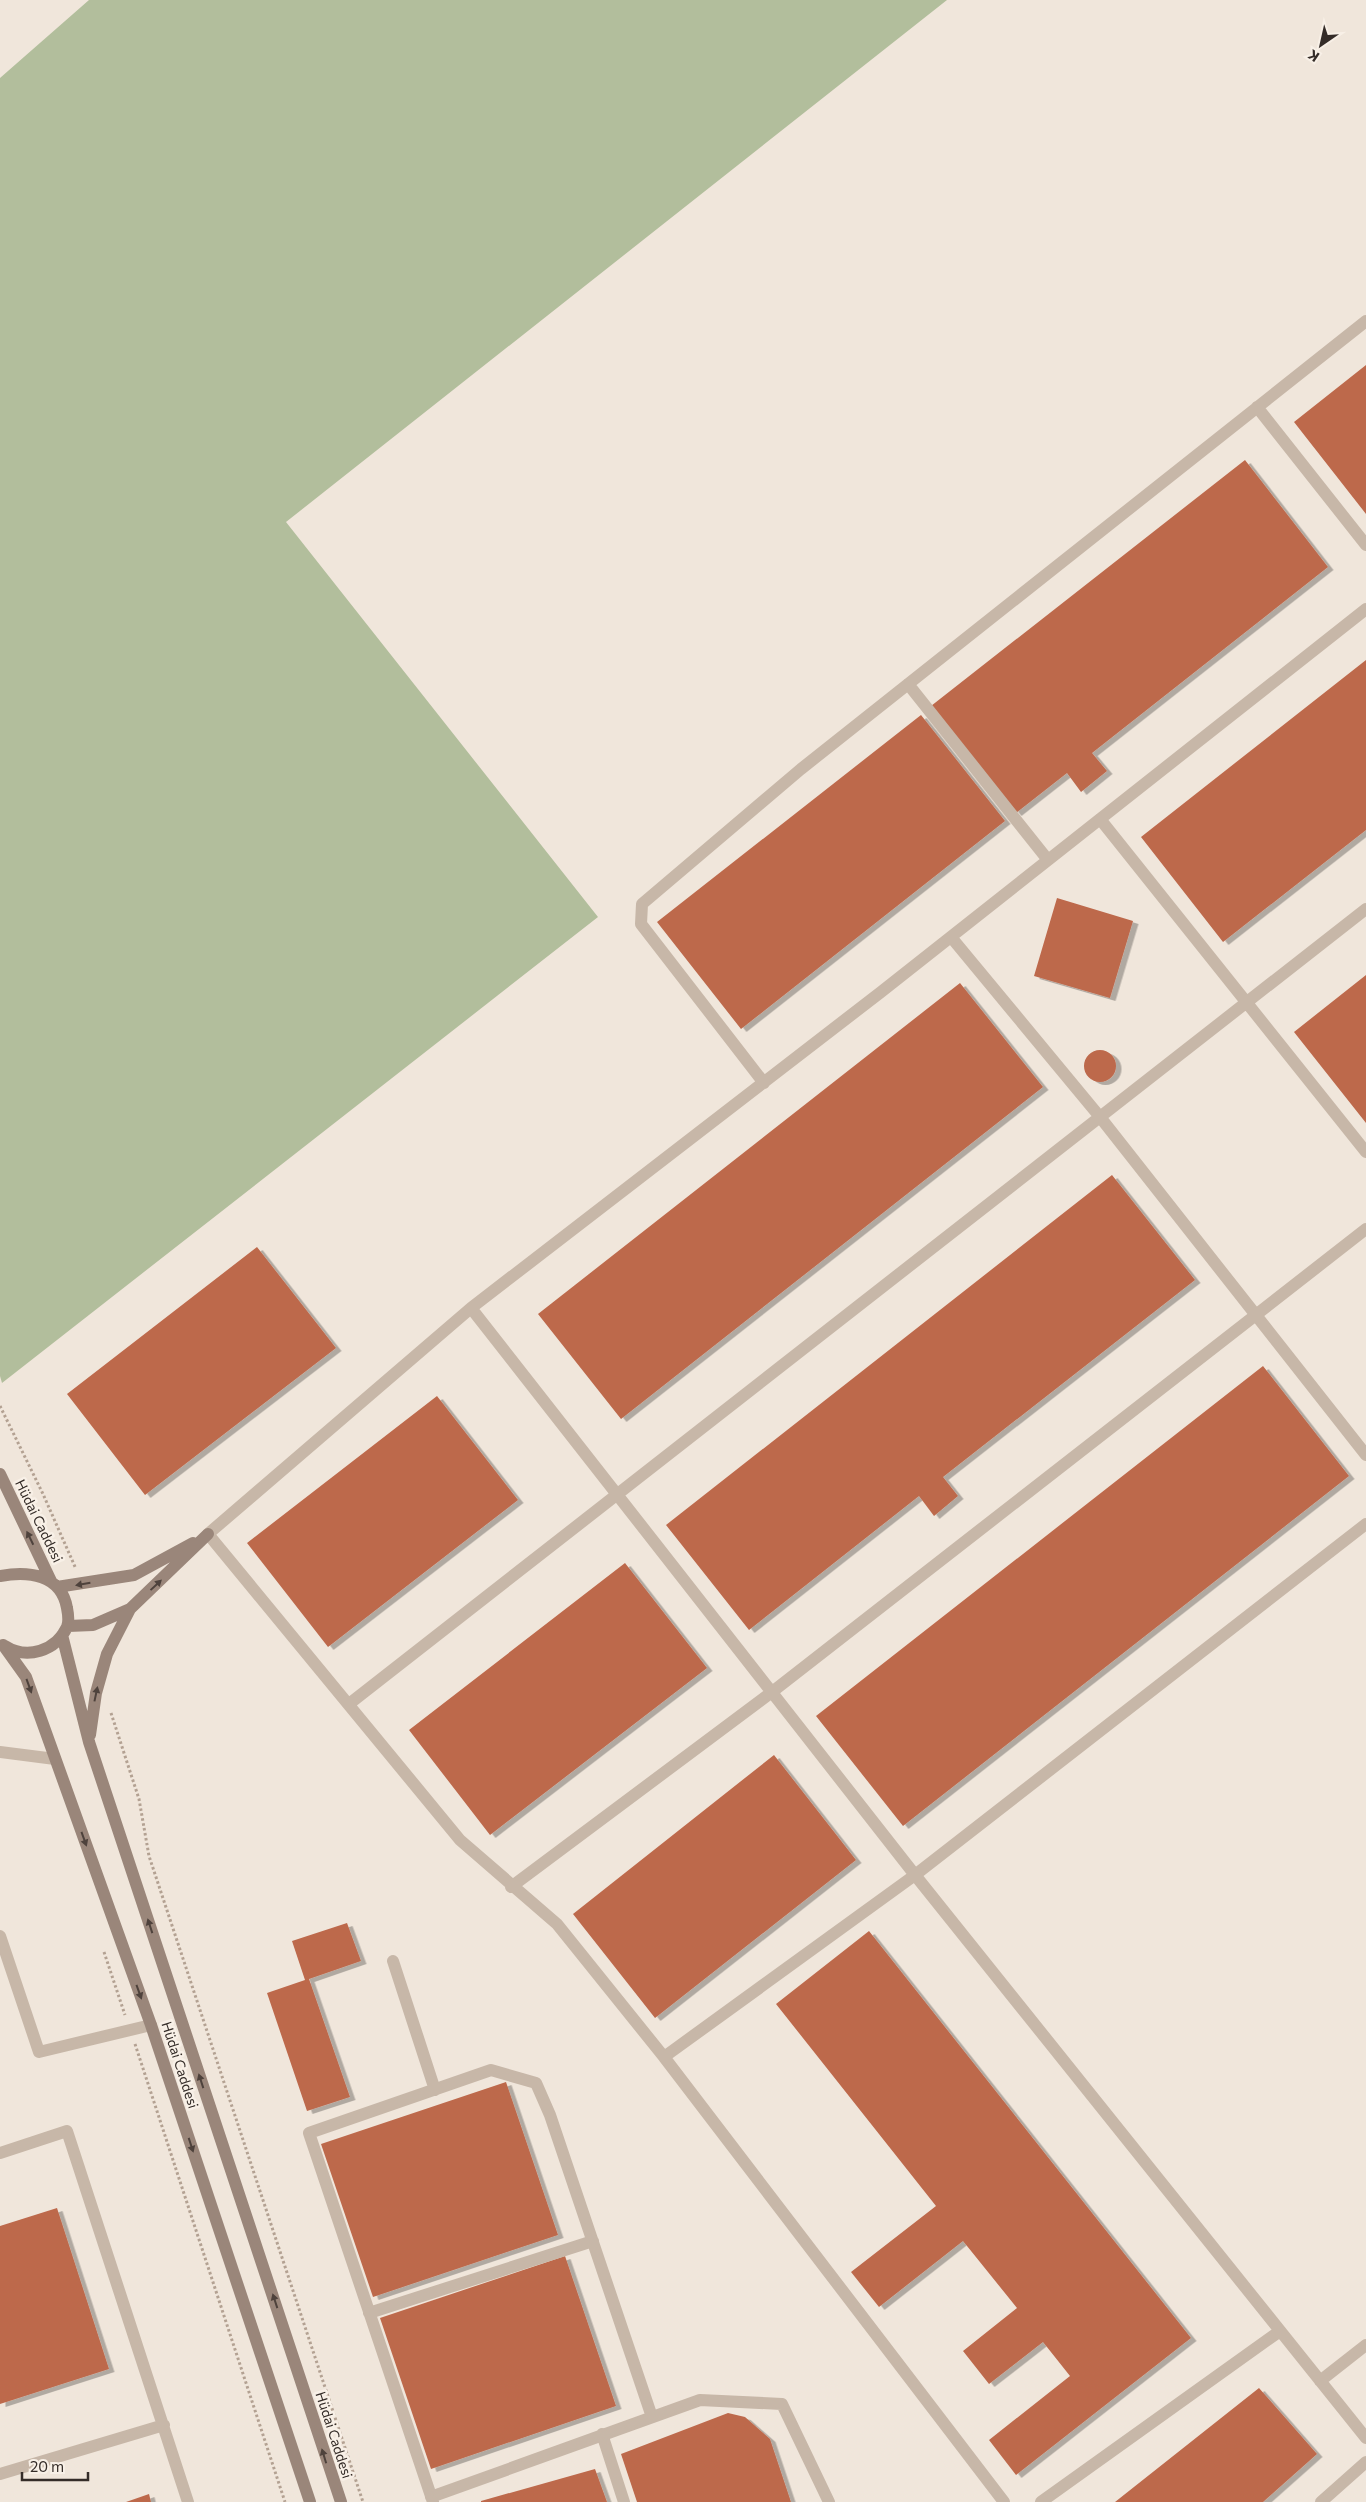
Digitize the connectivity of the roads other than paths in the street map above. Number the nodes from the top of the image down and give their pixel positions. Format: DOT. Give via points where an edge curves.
graph roads {
  1 [pos="1366,321"];
  2 [pos="1257,407"];
  3 [pos="1366,545"];
  4 [pos="1366,610"];
  5 [pos="908,684"];
  6 [pos="1100,819"];
  7 [pos="1048,860"];
  8 [pos="1366,909"];
  9 [pos="951,937"];
  10 [pos="1246,1002"];
  11 [pos="764,1083"];
  12 [pos="1100,1117"];
  13 [pos="1366,1152"];
  14 [pos="1366,1228"];
  15 [pos="472,1308"];
  16 [pos="1256,1315"];
  17 [pos="1366,1455"];
  18 [pos="0,1474"];
  19 [pos="617,1494"];
  20 [pos="1366,1524"];
  21 [pos="208,1534"];
  22 [pos="0,1576"];
  23 [pos="54,1584"];
  24 [pos="130,1609"];
  25 [pos="65,1630"];
  26 [pos="2,1643"];
  27 [pos="772,1692"];
  28 [pos="349,1704"];
  29 [pos="89,1742"];
  30 [pos="0,1752"];
  31 [pos="55,1758"];
  32 [pos="915,1875"];
  33 [pos="511,1886"];
  34 [pos="0,1936"];
  35 [pos="393,1962"];
  36 [pos="151,2025"];
  37 [pos="664,2057"];
  38 [pos="435,2090"];
  39 [pos="0,2153"];
  40 [pos="593,2241"];
  41 [pos="369,2313"];
  42 [pos="1280,2331"];
  43 [pos="1366,2344"];
  44 [pos="1320,2381"];
  45 [pos="652,2416"];
  46 [pos="164,2425"];
  47 [pos="602,2434"];
  48 [pos="1366,2438"];
  49 [pos="1366,2462"];
  50 [pos="0,2474"];
  51 [pos="432,2499"];
  52 [pos="188,2502"];
  53 [pos="310,2502"];
  54 [pos="340,2502"];
  55 [pos="624,2502"];
  56 [pos="829,2502"];
  57 [pos="1004,2502"];
  58 [pos="1041,2502"];
  59 [pos="1322,2502"];
  1 -- 2 [label="street"];
  2 -- 3 [label="street"];
  2 -- 5 [label="street"];
  4 -- 6 [label="street"];
  5 -- 7 [label="street"];
  5 -- 11 [label="street" via="800,769 642,904 641,924"];
  6 -- 7 [label="street"];
  6 -- 10 [label="street"];
  7 -- 9 [label="street"];
  8 -- 10 [label="street"];
  9 -- 11 [label="street"];
  9 -- 12 [label="street"];
  10 -- 12 [label="street"];
  10 -- 13 [label="street"];
  11 -- 15 [label="street"];
  12 -- 16 [label="street"];
  12 -- 19 [label="street"];
  14 -- 16 [label="street"];
  15 -- 19 [label="street"];
  15 -- 21 [label="street"];
  16 -- 17 [label="street"];
  16 -- 27 [label="street"];
  23 -- 18 [label="street, Hüdai Caddesi, one-way"];
  19 -- 27 [label="street"];
  19 -- 28 [label="street"];
  20 -- 32 [label="street"];
  21 -- 23 [label="street, one-way" via="134,1575 82,1585"];
  24 -- 21 [label="street, one-way"];
  21 -- 28 [label="street"];
  22 -- 23 [label="street" via="40,1575"];
  23 -- 25 [label="street, Hüdai Caddesi" via="66,1601"];
  24 -- 25 [label="street" via="93,1625"];
  29 -- 24 [label="street, one-way" via="96,1693 107,1654"];
  25 -- 26 [label="street" via="46,1649 35,1653 13,1651"];
  25 -- 29 [label="street, Hüdai Caddesi"];
  26 -- 31 [label="street, Hüdai Caddesi, one-way" via="26,1677"];
  27 -- 32 [label="street"];
  27 -- 33 [label="street"];
  28 -- 33 [label="street" via="460,1840"];
  54 -- 29 [label="street, Hüdai Caddesi, one-way"];
  30 -- 31 [label="street"];
  31 -- 36 [label="street, Hüdai Caddesi, one-way"];
  32 -- 37 [label="street"];
  32 -- 42 [label="street"];
  33 -- 37 [label="street" via="556,1924"];
  34 -- 36 [label="street" via="39,2052"];
  35 -- 38 [label="street"];
  36 -- 53 [label="street, Hüdai Caddesi, one-way"];
  37 -- 57 [label="street"];
  38 -- 40 [label="street" via="492,2070 536,2083"];
  38 -- 41 [label="street" via="309,2133"];
  39 -- 46 [label="street" via="67,2131"];
  40 -- 41 [label="street"];
  40 -- 45 [label="street"];
  41 -- 51 [label="street"];
  42 -- 44 [label="street"];
  42 -- 58 [label="street"];
  43 -- 44 [label="street"];
  44 -- 48 [label="street"];
  45 -- 47 [label="street"];
  45 -- 56 [label="street" via="700,2400 782,2404"];
  46 -- 50 [label="street"];
  46 -- 52 [label="street"];
  47 -- 51 [label="street"];
  47 -- 55 [label="street"];
  49 -- 59 [label="street"];
}
